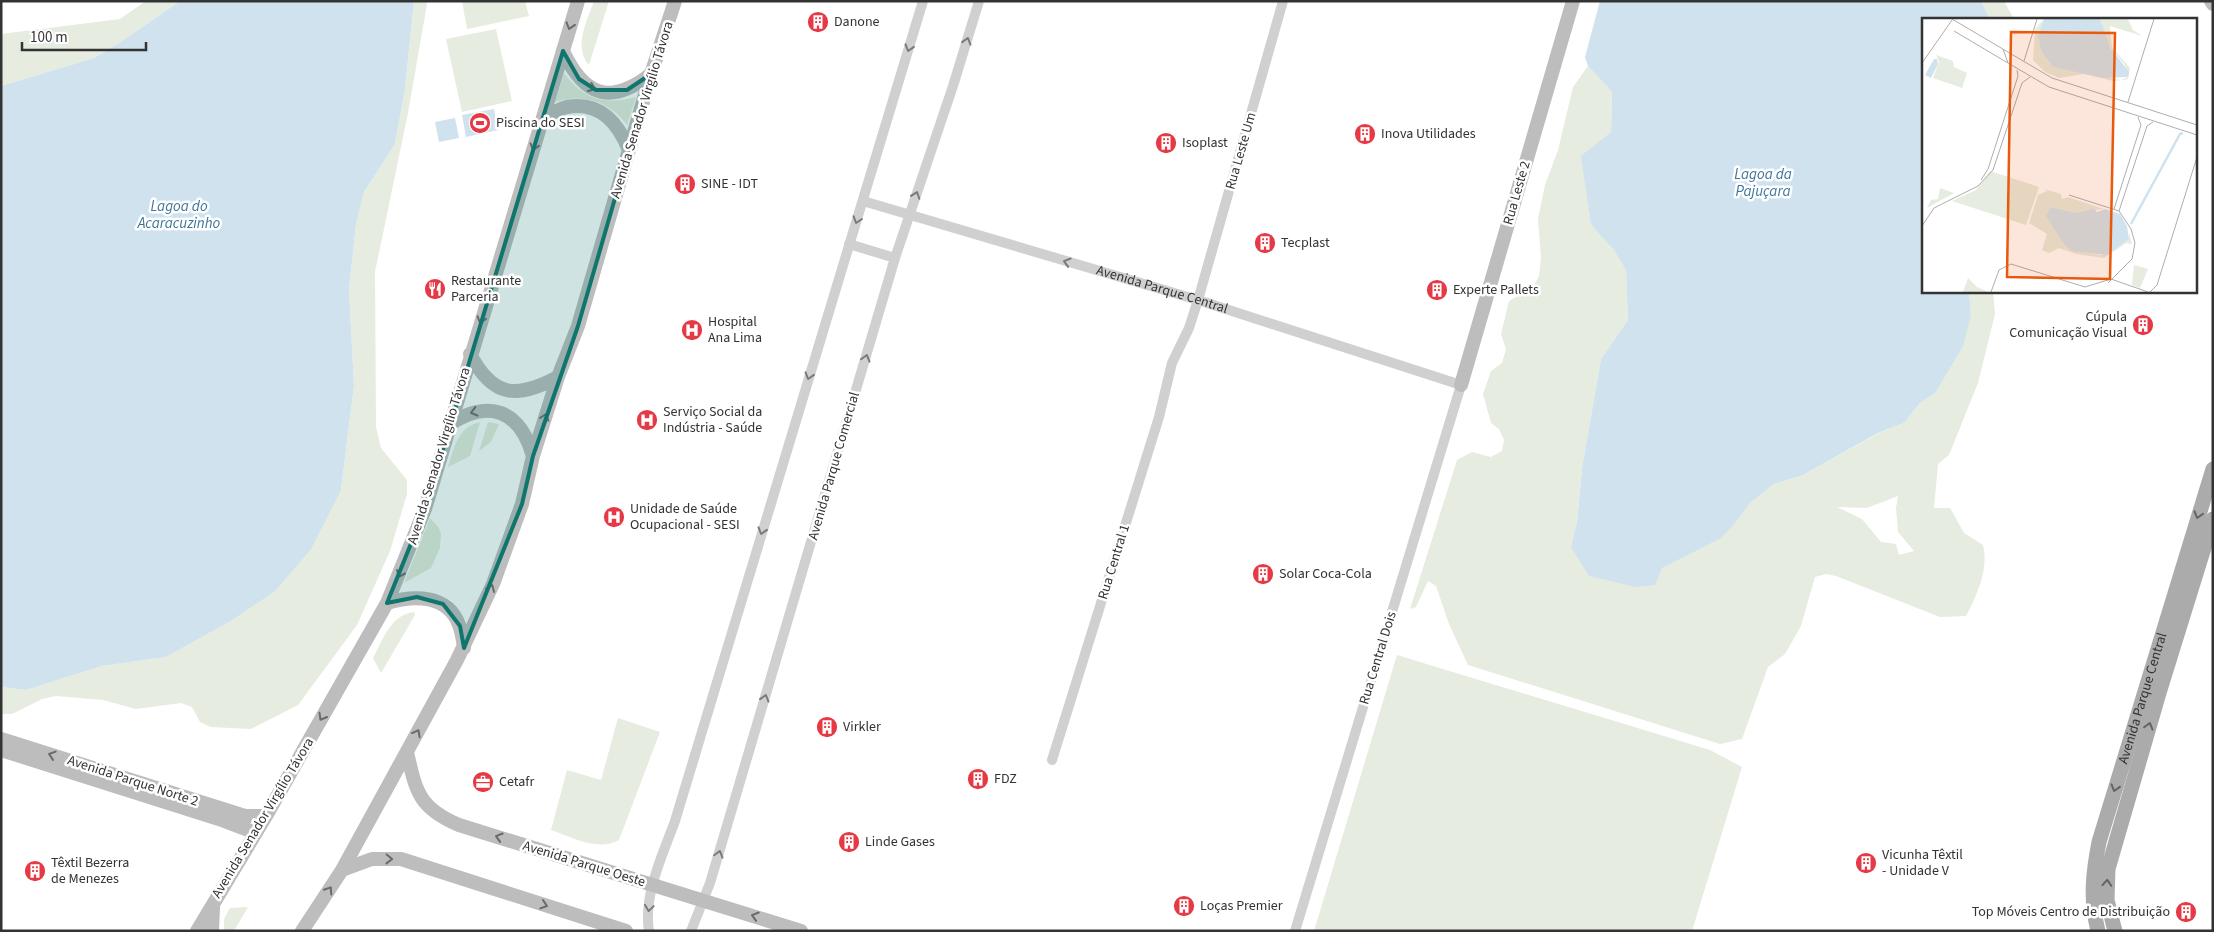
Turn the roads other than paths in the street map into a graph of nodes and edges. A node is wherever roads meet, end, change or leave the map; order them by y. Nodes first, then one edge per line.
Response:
1 (578, 1) edge
2 (675, 1) edge
3 (923, 1) edge
4 (979, 1) edge
5 (1283, 1) edge
6 (1573, 1) edge
7 (563, 51) junction
8 (651, 74) junction
9 (542, 120) junction
10 (629, 150) junction
11 (863, 201) junction
12 (909, 215) junction
13 (849, 244) junction
14 (895, 258) junction
15 (1198, 300) junction
16 (470, 354) junction
17 (1172, 363) joint
18 (558, 377) junction
19 (1461, 385) junction
20 (450, 424) junction
21 (533, 456) junction
22 (2213, 469) edge
23 (2213, 519) edge
24 (387, 603) junction
25 (464, 648) junction
26 (1, 739) edge
27 (1, 750) edge
28 (407, 752) junction
29 (1052, 760) dead end
30 (266, 816) junction
31 (256, 833) junction
32 (342, 870) junction
33 (653, 885) junction
34 (214, 901) junction
35 (704, 901) junction
36 (197, 931) edge
37 (212, 931) edge
38 (302, 931) edge
39 (626, 931) edge
40 (649, 931) edge
41 (691, 931) edge
42 (801, 931) edge
43 (1295, 931) edge
44 (2098, 931) edge
45 (2114, 931) edge

1 -> 7 main road, Avenida Senador Virgílio Távora
2 - 8 main road, Avenida Senador Virgílio Távora
3 -> 11 street
12 -> 4 street, Avenida Parque Comercial
5 - 15 street, Rua Leste Um
6 - 19 main road, Rua Leste 2
7 -> 8 main road
7 - 9 main road, Avenida Senador Virgílio Távora
8 - 10 main road, Avenida Senador Virgílio Távora
9 - 10 main road
9 -> 16 main road, Avenida Senador Virgílio Távora
10 - 18 main road, Avenida Senador Virgílio Távora
11 - 12 street, Avenida Parque Central
11 -> 13 street
12 - 14 street, Avenida Parque Comercial
15 -> 12 street, Avenida Parque Central
13 - 14 street
13 -> 33 street
35 -> 14 street, Avenida Parque Comercial
15 - 17 street, Rua Leste Um
15 - 19 street, Avenida Parque Central
16 - 18 main road
16 - 20 main road, Avenida Senador Virgílio Távora
17 - 29 street, Rua Central 1
21 -> 18 main road, Avenida Senador Virgílio Távora
19 - 43 street, Rua Central Dois
21 -> 20 main road
20 -> 24 main road, Avenida Senador Virgílio Távora
25 -> 21 main road, Avenida Senador Virgílio Távora
22 -> 44 main road, Avenida Parque Central
45 -> 23 main road, Avenida Parque Central
24 - 25 main road
24 -> 30 main road, Avenida Senador Virgílio Távora
28 -> 25 main road, Avenida Senador Virgílio Távora
30 -> 26 main road, Avenida Parque Norte 2
27 - 31 main road, Avenida Parque Norte 2
28 - 32 main road, Avenida Senador Virgílio Távora
33 -> 28 main road, Avenida Parque Oeste
30 - 31 main road, Avenida Senador Virgílio Távora
31 - 34 main road, Avenida Senador Virgílio Távora
38 -> 32 main road, Avenida Senador Virgílio Távora
32 -> 39 main road
33 - 35 main road, Avenida Parque Oeste
33 -> 40 street
34 - 36 main road, Avenida Senador Virgílio Távora
34 - 37 main road
35 - 41 street, Avenida Parque Comercial
42 -> 35 main road, Avenida Parque Oeste

